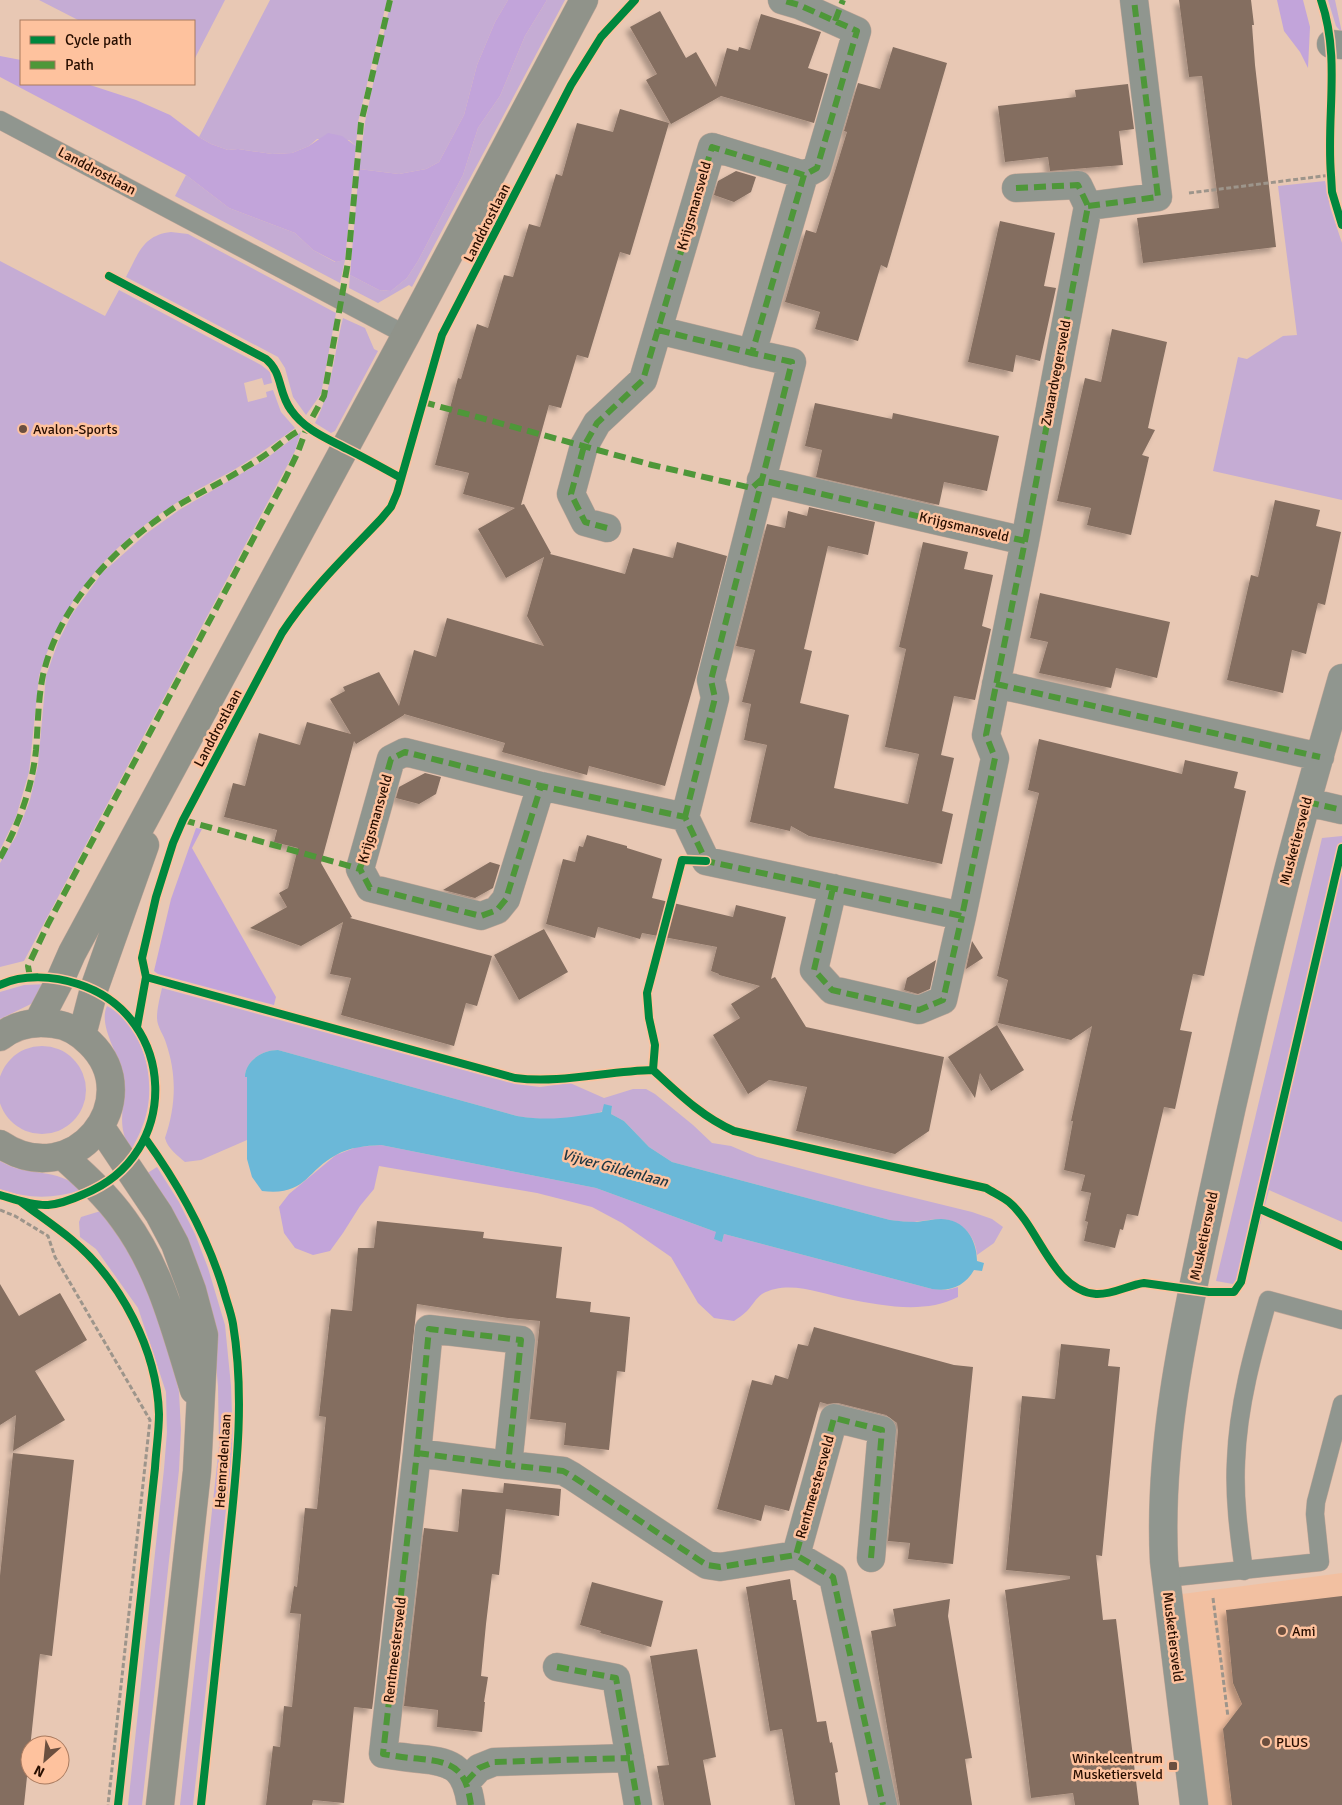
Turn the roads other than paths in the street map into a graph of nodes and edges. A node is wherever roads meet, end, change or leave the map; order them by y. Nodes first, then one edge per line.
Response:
1 (584, 0) edge
2 (782, 0) edge
3 (1134, 0) edge
4 (839, 10) edge
5 (0, 120) edge
6 (804, 175) junction
7 (1016, 188) dead end
8 (1088, 206) junction
9 (658, 330) junction
10 (406, 335) junction
11 (752, 353) junction
12 (762, 480) junction
13 (607, 528) dead end
14 (1025, 541) junction
15 (1342, 678) edge
16 (996, 684) junction
17 (1320, 757) junction
18 (175, 762) junction
19 (541, 786) junction
20 (1307, 802) junction
21 (1342, 810) edge
22 (685, 817) junction
23 (833, 888) junction
24 (962, 916) junction
25 (38, 1022) junction
26 (82, 1035) junction
27 (0, 1037) edge
28 (100, 1126) junction
29 (0, 1144) edge
30 (63, 1156) junction
31 (1342, 1320) edge
32 (1342, 1404) edge
33 (200, 1408) junction
34 (417, 1453) junction
35 (508, 1465) junction
36 (796, 1555) junction
37 (871, 1558) dead end
38 (1244, 1571) junction
39 (1166, 1578) junction
40 (557, 1667) dead end
41 (630, 1758) junction
42 (468, 1793) edge
43 (160, 1805) edge
44 (638, 1805) edge
45 (883, 1805) edge
46 (1194, 1805) edge

1 - 10 street, Landdrostlaan
2 - 4 street
3 - 8 street
4 - 6 street
5 - 10 lane, Landdrostlaan
6 - 9 street, Krijgsmansveld
6 - 11 street
7 - 8 street
8 - 14 street, Zwaardvegersveld
9 - 11 street
9 - 13 street, Krijgsmansveld
10 - 18 street, Landdrostlaan
11 - 12 street
12 - 14 street, Krijgsmansveld
12 - 22 street
14 - 16 street, Krijgsmansveld
15 - 17 street, Musketiersveld
16 - 17 street
16 - 24 street, Krijgsmansveld
17 - 20 street, Musketiersveld
18 - 25 street, Landdrostlaan
18 - 26 street, Landdrostlaan
19 - 19 street, Krijgsmansveld
19 - 22 street, Krijgsmansveld
20 - 21 street
20 - 39 street, Musketiersveld
22 - 23 street
23 - 24 street
23 - 24 street, Krijgsmansveld
25 - 26 street
25 - 27 street
26 - 28 street
28 - 30 street
28 - 33 street, Heemradenlaan
29 - 30 street
30 - 33 street, Heemradenlaan
31 - 38 lane
32 - 38 lane
33 - 43 street, Heemradenlaan
34 - 35 street, Rentmeestersveld
34 - 35 street, Rentmeestersveld
34 - 42 street, Rentmeestersveld
35 - 36 street, Rentmeestersveld
36 - 37 street, Rentmeestersveld
36 - 45 street, Rentmeestersveld
38 - 39 lane
39 - 46 street, Musketiersveld
40 - 41 street
41 - 42 street, Rentmeestersveld
41 - 44 street

